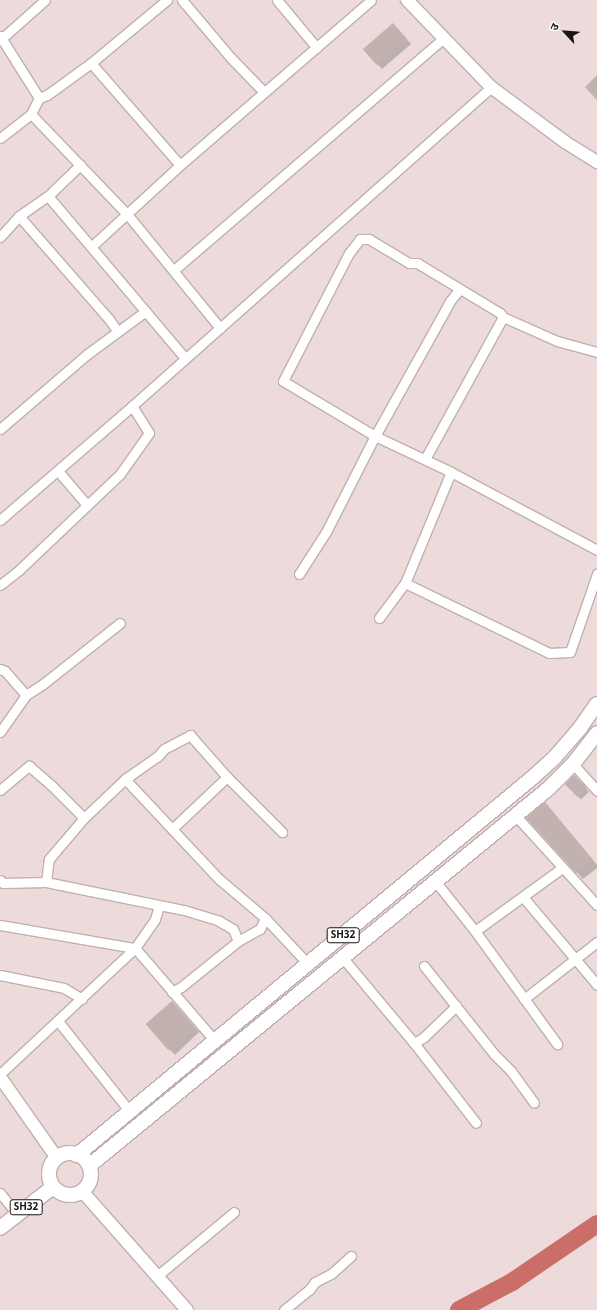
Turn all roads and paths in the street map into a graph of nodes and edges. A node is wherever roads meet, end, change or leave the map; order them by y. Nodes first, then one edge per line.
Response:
1 (45, 0) edge
2 (167, 0) edge
3 (182, 0) edge
4 (277, 0) edge
5 (371, 0) edge
6 (407, 0) edge
7 (153, 4) edge
8 (1, 38) edge
9 (444, 38) junction
10 (317, 48) junction
11 (91, 63) junction
12 (491, 87) junction
13 (264, 92) junction
14 (39, 98) junction
15 (31, 114) junction
16 (0, 138) edge
17 (597, 162) edge
18 (80, 165) junction
19 (180, 165) junction
20 (48, 196) junction
21 (127, 214) junction
22 (19, 216) junction
23 (0, 236) edge
24 (92, 246) junction
25 (174, 270) junction
26 (459, 290) junction
27 (146, 311) junction
28 (503, 317) junction
29 (220, 328) junction
30 (117, 331) junction
31 (597, 352) edge
32 (185, 358) junction
33 (132, 406) junction
34 (0, 429) edge
35 (376, 436) junction
36 (425, 459) junction
37 (58, 471) junction
38 (451, 472) junction
39 (87, 505) junction
40 (0, 520) edge
41 (597, 550) edge
42 (299, 574) dead end
43 (597, 574) edge
44 (405, 583) junction
45 (0, 586) edge
46 (379, 618) dead end
47 (120, 623) dead end
48 (0, 668) edge
49 (26, 695) junction
50 (597, 704) edge
51 (0, 732) edge
52 (597, 733) edge
53 (573, 764) junction
54 (227, 778) junction
55 (125, 779) junction
56 (0, 790) edge
57 (597, 791) edge
58 (515, 815) junction
59 (84, 818) junction
60 (172, 829) junction
61 (282, 832) dead end
62 (562, 868) junction
63 (0, 880) edge
64 (435, 881) junction
65 (46, 882) junction
66 (523, 897) junction
67 (597, 905) edge
68 (159, 906) junction
69 (266, 918) junction
70 (0, 925) edge
71 (475, 931) junction
72 (238, 941) junction
73 (597, 942) edge
74 (134, 948) junction
75 (342, 957) junction
76 (575, 960) junction
77 (308, 964) junction
78 (424, 966) dead end
79 (0, 975) edge
80 (597, 985) edge
81 (172, 992) junction
82 (82, 999) junction
83 (524, 999) junction
84 (456, 1006) junction
85 (58, 1021) junction
86 (215, 1041) junction
87 (414, 1043) junction
88 (557, 1044) dead end
89 (0, 1074) edge
90 (0, 1077) edge
91 (534, 1103) dead end
92 (130, 1112) junction
93 (476, 1123) dead end
94 (77, 1155) junction
95 (57, 1158) junction
96 (89, 1166) junction
97 (53, 1187) junction
98 (82, 1191) junction
99 (0, 1193) edge
100 (234, 1212) dead end
101 (17, 1214) junction
102 (0, 1228) edge
103 (351, 1256) dead end
104 (157, 1276) junction
105 (187, 1310) edge
106 (284, 1310) edge

1 - 8 street
2 - 7 street
3 - 13 street
4 - 10 street
5 - 10 street
6 - 9 main road
7 - 11 street
8 - 14 street
9 - 12 main road
9 - 25 street
10 - 13 street
11 - 14 street
11 - 19 street
12 - 17 main road
12 - 29 street
13 - 19 street
14 - 15 street
15 - 16 street
15 - 18 street
18 - 20 street
18 - 21 street
19 - 21 street
20 - 22 street
20 - 24 street
21 - 24 street
21 - 25 street
22 - 23 street
22 - 30 street
24 - 27 street
25 - 29 street
26 - 28 street
26 - 35 street
26 - 35 street
27 - 30 street
27 - 32 street
28 - 31 street
28 - 36 street
29 - 32 street
30 - 34 street
32 - 33 street
33 - 37 street
33 - 39 street
35 - 36 street
35 - 42 street
36 - 38 street
37 - 39 street
37 - 40 street
38 - 41 street
38 - 44 street
39 - 45 street
43 - 44 street
44 - 46 street
47 - 49 street
48 - 49 street
49 - 51 street
50 - 77 main road, SH32
52 - 53 main road, SH32
53 - 57 street
53 - 58 main road, SH32
54 - 55 street
54 - 60 street
54 - 61 street
55 - 59 street
55 - 60 street
56 - 59 street
58 - 62 street
58 - 64 main road, SH32
59 - 65 street
60 - 69 street
62 - 66 street
62 - 67 street
63 - 65 street
64 - 71 street
64 - 75 main road, SH32
65 - 68 street
66 - 71 street
66 - 76 street
68 - 72 street
68 - 74 street
69 - 72 street
69 - 77 street
70 - 74 street
71 - 83 street
72 - 81 street
73 - 76 street
74 - 81 street
74 - 82 street
75 - 87 street
75 - 96 main road, SH32
76 - 80 street
76 - 83 street
77 - 86 main road, SH32
78 - 84 street
79 - 82 street
81 - 86 street
82 - 85 street
83 - 88 street
84 - 87 street
84 - 91 street
85 - 89 street
85 - 92 street
86 - 92 main road, SH32
87 - 93 street
90 - 95 main road
92 - 94 main road, SH32
94 - 95 main road
94 - 96 main road
95 - 97 main road
96 - 98 main road
97 - 98 main road
97 - 101 main road, SH32
98 - 104 main road
99 - 101 street
100 - 104 street
101 - 102 main road, SH32
103 - 106 street
104 - 105 main road

